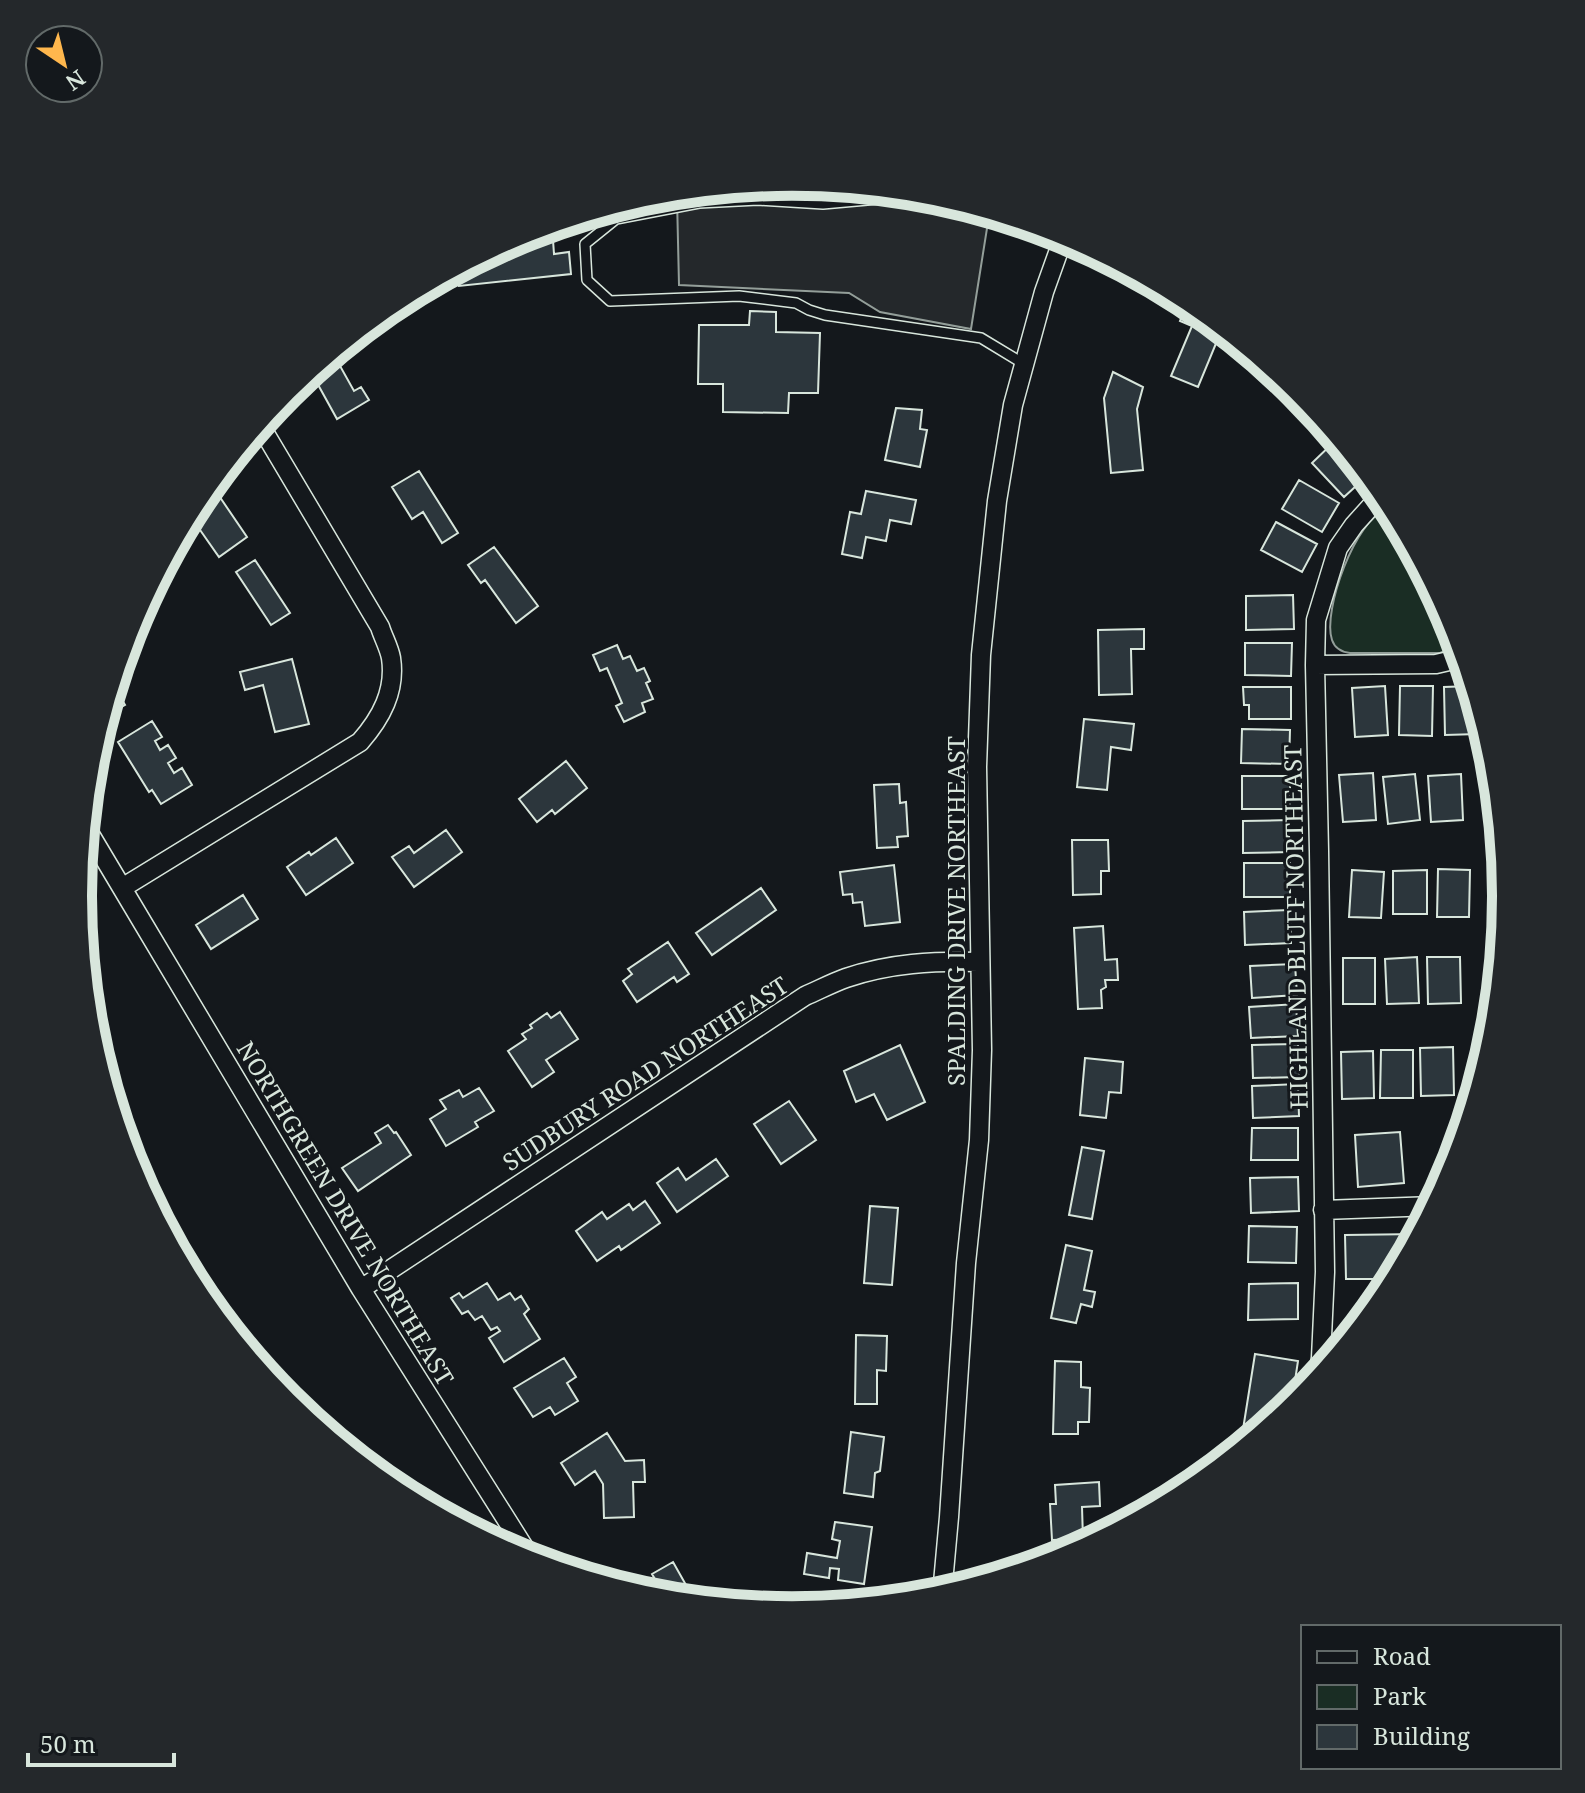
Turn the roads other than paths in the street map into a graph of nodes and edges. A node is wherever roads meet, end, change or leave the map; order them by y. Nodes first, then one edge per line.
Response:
1 (866, 200) edge
2 (1060, 248) edge
3 (1024, 364) junction
4 (266, 435) edge
5 (1373, 504) edge
6 (1452, 660) edge
7 (1315, 665) junction
8 (94, 841) edge
9 (122, 888) junction
10 (979, 962) junction
11 (1421, 1206) edge
12 (1323, 1210) junction
13 (361, 1289) junction
14 (1321, 1355) edge
15 (521, 1543) edge
16 (943, 1581) edge

1 - 3 lane
2 - 3 street, SPALDING DRIVE NORTHEAST
3 - 10 street, SPALDING DRIVE NORTHEAST
4 - 9 street
5 - 7 street, HIGHLAND BLUFF NORTHEAST
6 - 7 street
7 - 12 street, HIGHLAND BLUFF NORTHEAST
8 - 9 street, NORTHGREEN DRIVE NORTHEAST
9 - 13 street, NORTHGREEN DRIVE NORTHEAST
10 - 13 street, SUDBURY ROAD NORTHEAST
10 - 16 street, SPALDING DRIVE NORTHEAST
11 - 12 street
12 - 14 street, HIGHLAND BLUFF NORTHEAST
13 - 15 street, NORTHGREEN DRIVE NORTHEAST

